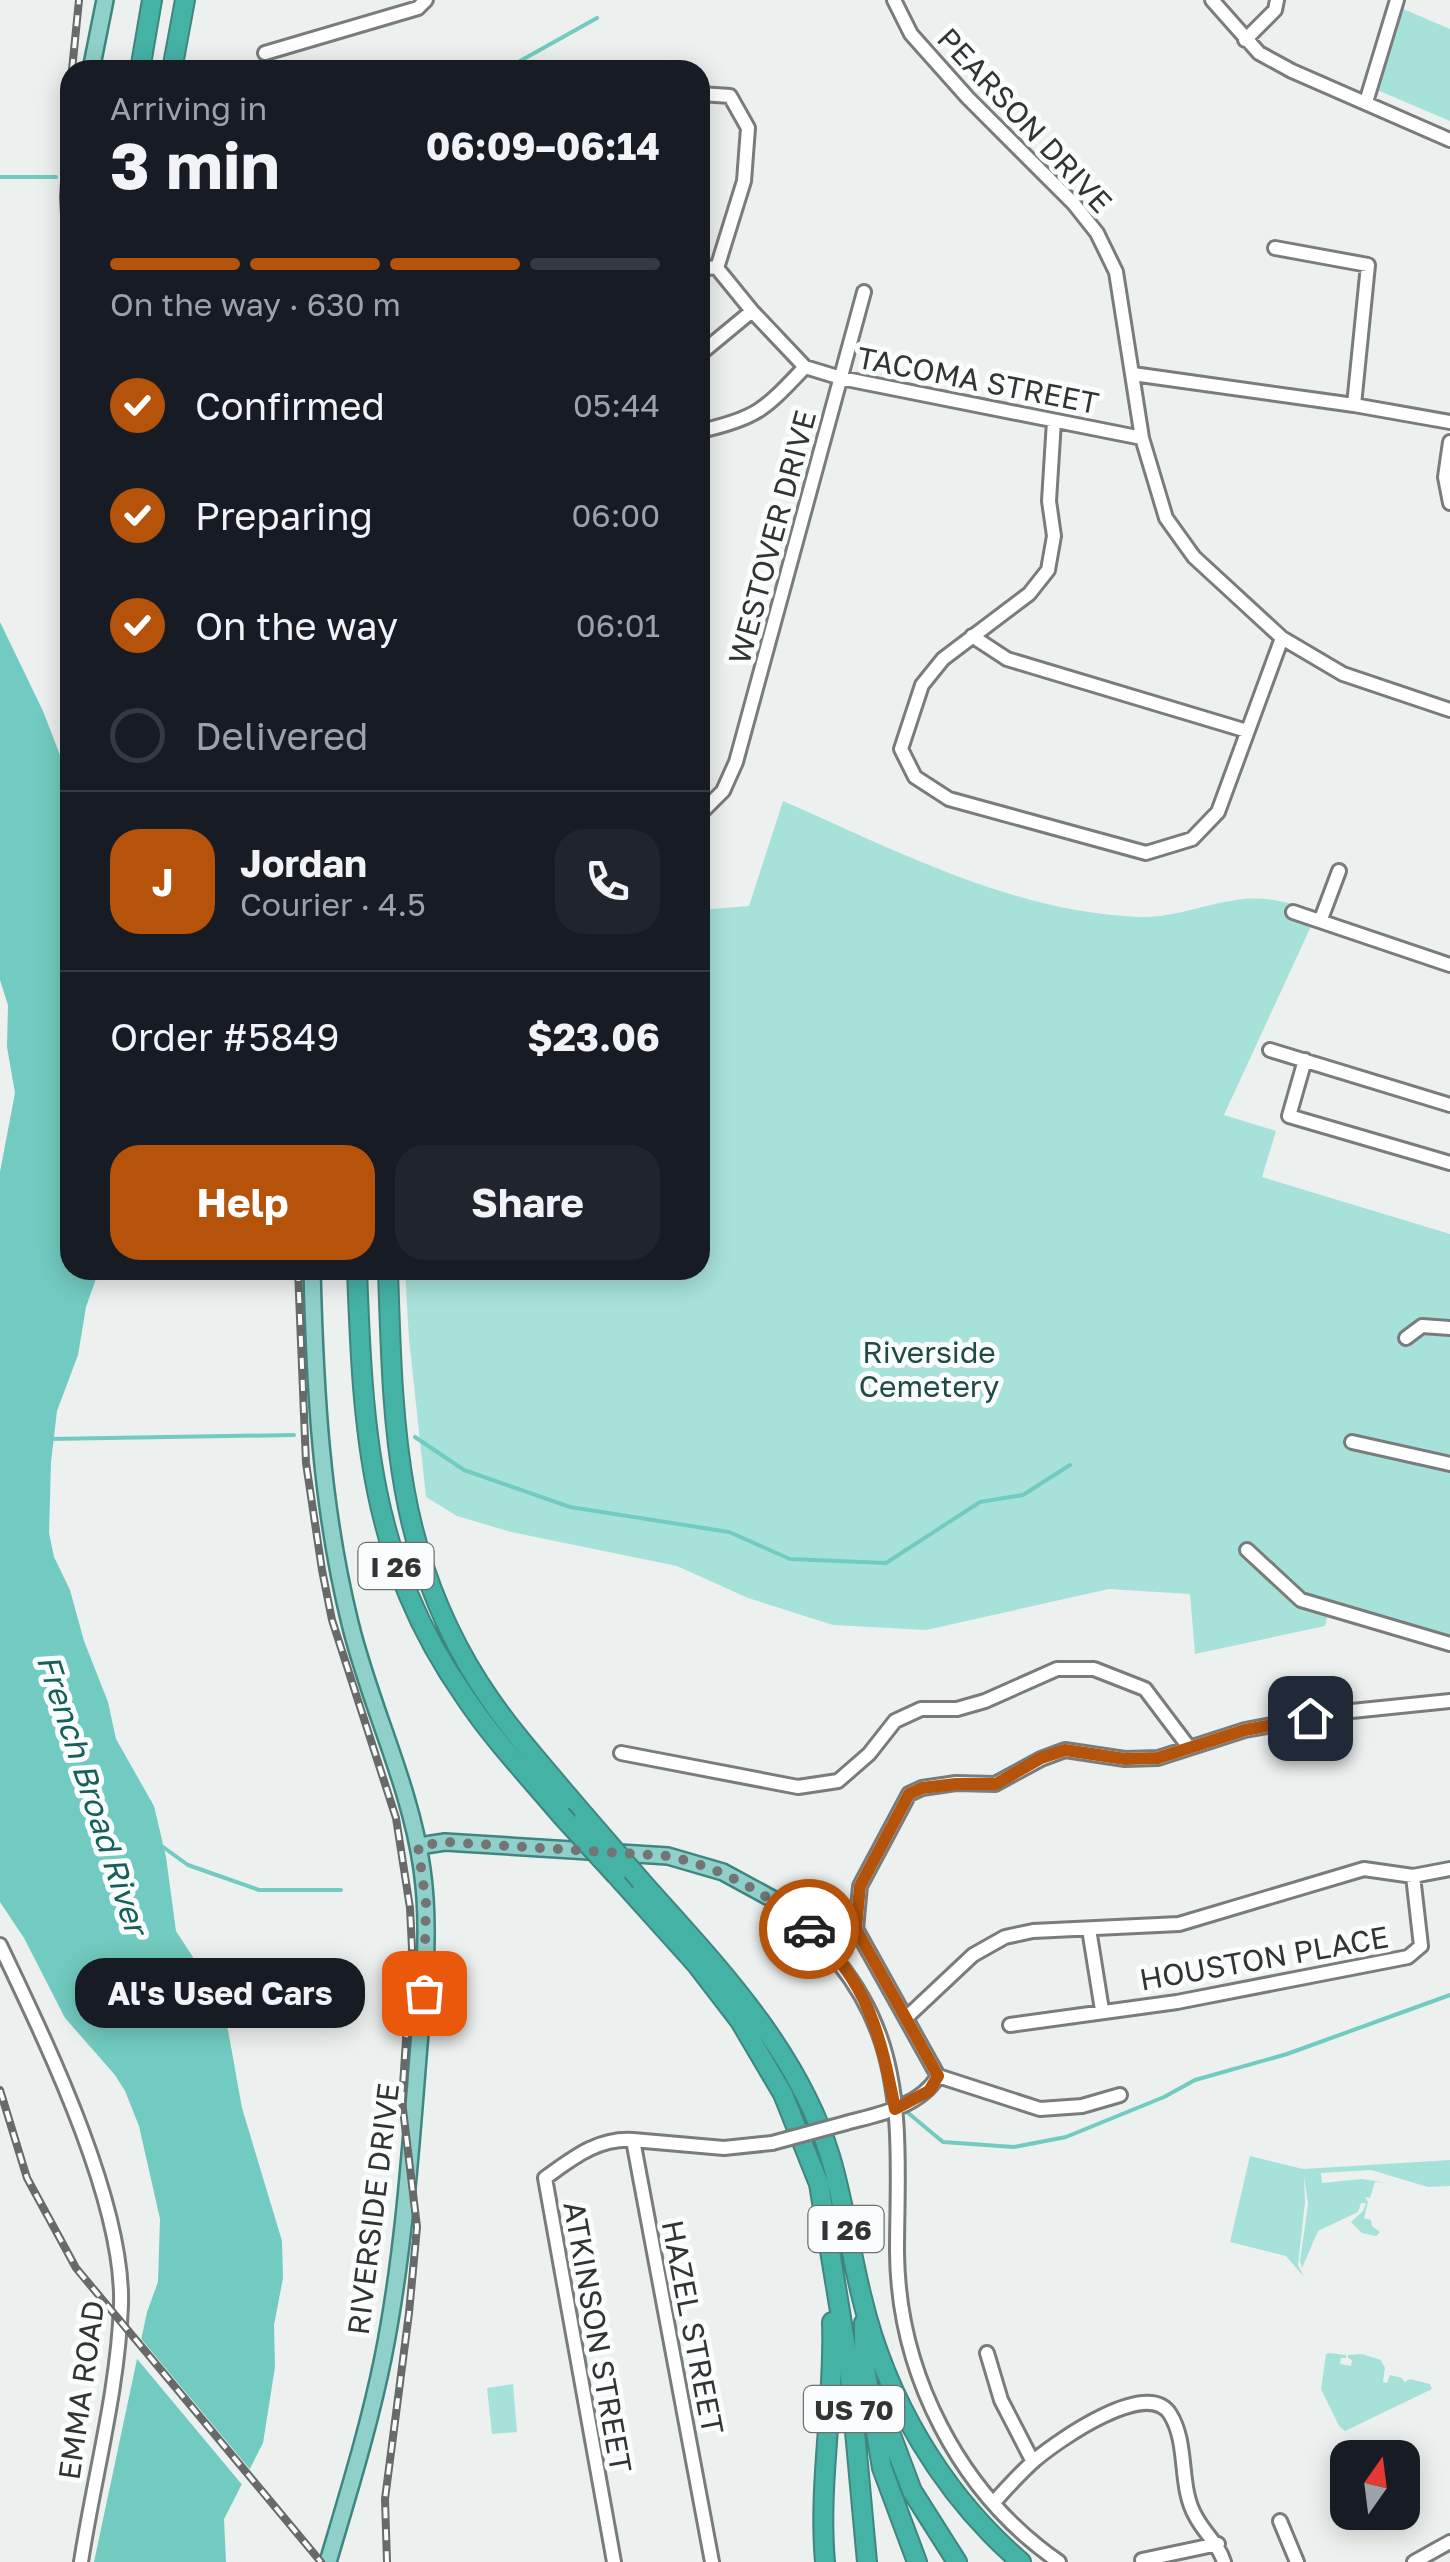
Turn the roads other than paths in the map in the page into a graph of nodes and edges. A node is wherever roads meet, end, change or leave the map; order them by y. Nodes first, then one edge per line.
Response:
1 (105, 0) edge
2 (152, 0) edge
3 (185, 0) edge
4 (426, 0) edge
5 (894, 0) edge
6 (1212, 0) edge
7 (1277, 0) edge
8 (1397, 0) edge
9 (1245, 40) junction
10 (265, 53) dead end
11 (93, 60) edge
12 (142, 60) edge
13 (174, 60) edge
14 (710, 95) edge
15 (1366, 102) junction
16 (1450, 140) edge
17 (1276, 248) dead end
18 (710, 268) edge
19 (717, 268) junction
20 (864, 292) dead end
21 (752, 311) junction
22 (710, 346) edge
23 (805, 367) junction
24 (1133, 374) junction
25 (842, 378) junction
26 (1354, 405) junction
27 (1054, 420) junction
28 (1450, 422) edge
29 (710, 429) edge
30 (1142, 438) junction
31 (1450, 442) edge
32 (1450, 503) edge
33 (972, 636) junction
34 (1282, 638) junction
35 (1450, 710) edge
36 (1247, 732) junction
37 (710, 804) edge
38 (1339, 871) dead end
39 (1293, 912) dead end
40 (1321, 920) junction
41 (1450, 965) edge
42 (1270, 1050) dead end
43 (1305, 1060) junction
44 (1450, 1106) edge
45 (1450, 1163) edge
46 (312, 1280) edge
47 (357, 1280) edge
48 (389, 1280) edge
49 (1450, 1328) edge
50 (1406, 1338) dead end
51 (1352, 1442) dead end
52 (1450, 1464) edge
53 (1247, 1550) dead end
54 (1450, 1644) edge
55 (1450, 1700) edge
56 (1188, 1746) junction
57 (621, 1753) dead end
58 (418, 1846) junction
59 (1450, 1869) edge
60 (1413, 1876) junction
61 (780, 1903) joint
62 (1089, 1929) junction
63 (0, 1945) edge
64 (1102, 2010) junction
65 (907, 2017) junction
66 (1010, 2025) dead end
67 (938, 2076) junction
68 (1120, 2095) dead end
69 (895, 2109) junction
70 (633, 2140) junction
71 (829, 2257) junction
72 (863, 2303) junction
73 (864, 2348) junction
74 (987, 2353) dead end
75 (1033, 2462) junction
76 (993, 2503) junction
77 (1280, 2521) dead end
78 (1450, 2542) edge
79 (1218, 2544) junction
80 (1142, 2560) edge
81 (81, 2562) edge
82 (328, 2562) edge
83 (614, 2562) edge
84 (712, 2562) edge
85 (825, 2562) edge
86 (867, 2562) edge
87 (918, 2562) edge
88 (957, 2562) edge
89 (1021, 2562) edge
90 (1059, 2562) edge
91 (1224, 2562) edge
92 (1297, 2562) edge
93 (1414, 2562) edge

1 - 11 main road
2 - 12 highway
3 - 13 highway
4 - 10 street
5 - 24 street, PEARSON DRIVE
6 - 9 street
7 - 9 street
8 - 15 street
9 - 15 street
14 - 19 street
15 - 16 street
17 - 26 street
18 - 19 street
19 - 21 street
20 - 25 street, WESTOVER DRIVE
21 - 22 street
21 - 23 street
23 - 25 street, TACOMA STREET
23 - 29 street
24 - 26 street
24 - 30 street, PEARSON DRIVE
25 - 27 street, TACOMA STREET
25 - 37 street, WESTOVER DRIVE
26 - 28 street
27 - 30 street, TACOMA STREET
27 - 33 street
30 - 34 street, PEARSON DRIVE
31 - 32 street
33 - 36 street
33 - 36 street
34 - 35 street, PEARSON DRIVE
34 - 36 street
38 - 40 street
39 - 40 street
40 - 41 street
42 - 43 street
43 - 44 street
43 - 45 street
46 - 58 main road, RIVERSIDE DRIVE
47 - 71 highway, I 26, bridge
48 - 72 highway, I 26, bridge
49 - 50 street
51 - 52 street
53 - 54 street
55 - 56 street
56 - 57 street
56 - 65 street
58 - 61 main road
58 - 82 main road, RIVERSIDE DRIVE
59 - 60 street
60 - 62 street
60 - 64 street, HOUSTON PLACE
61 - 69 street
62 - 64 street, HOUSTON PLACE
62 - 65 street
63 - 81 street, EMMA ROAD
64 - 66 street, HOUSTON PLACE
65 - 67 street
67 - 68 street
67 - 69 street
69 - 70 street, bridge
69 - 76 street
70 - 83 street, ATKINSON STREET
70 - 84 street, HAZEL STREET
71 - 85 highway, I 26
71 - 86 highway, US 70
72 - 73 highway, I 26
72 - 89 highway
73 - 87 highway, I 26
73 - 88 highway, US 70
74 - 75 street
75 - 76 street
75 - 79 street
76 - 90 street
77 - 92 street
78 - 93 street
79 - 80 street
79 - 91 street

